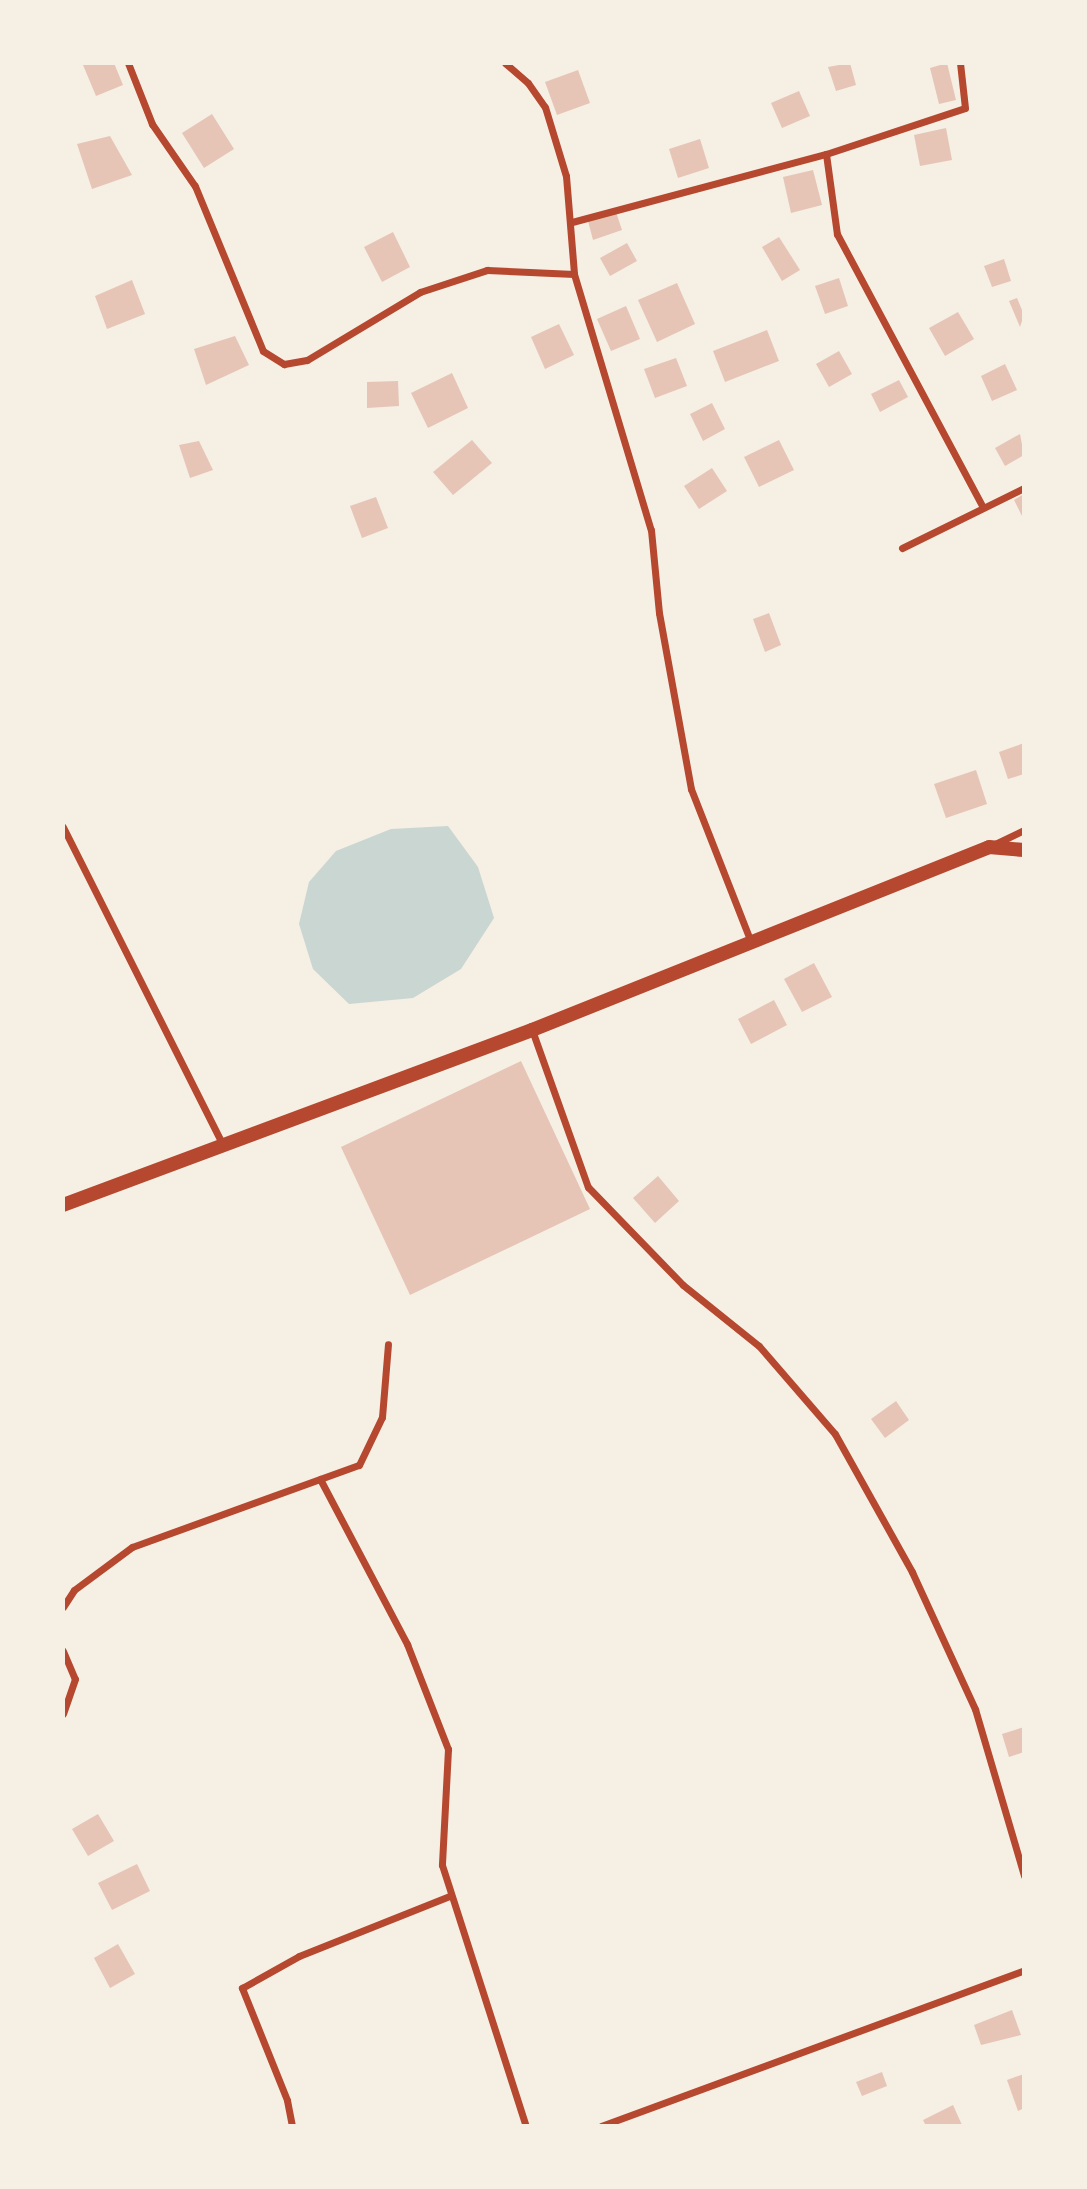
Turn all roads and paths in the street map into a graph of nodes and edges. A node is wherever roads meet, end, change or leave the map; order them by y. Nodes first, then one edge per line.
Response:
1 (128, 63) edge
2 (505, 63) edge
3 (960, 63) edge
4 (826, 154) junction
5 (572, 222) junction
6 (574, 274) junction
7 (1024, 488) edge
8 (982, 506) junction
9 (902, 548) dead end
10 (63, 827) edge
11 (1024, 830) edge
12 (989, 847) junction
13 (1024, 850) edge
14 (751, 942) junction
15 (531, 1030) junction
16 (224, 1147) junction
17 (63, 1205) edge
18 (388, 1344) dead end
19 (320, 1479) junction
20 (63, 1607) edge
21 (63, 1651) edge
22 (63, 1714) edge
23 (1024, 1876) edge
24 (450, 1896) junction
25 (1024, 1970) edge
26 (292, 2126) edge
27 (526, 2126) edge
28 (601, 2126) edge

1 - 6 street
2 - 5 street
3 - 4 street
4 - 5 street
4 - 8 street
5 - 6 street
6 - 14 street
7 - 8 street
8 - 9 street
10 - 16 street
11 - 12 street
12 - 13 main road
12 - 14 main road
14 - 15 main road
15 - 16 main road
15 - 23 street
16 - 17 main road
18 - 19 street
19 - 20 street
19 - 24 street
21 - 22 street
24 - 26 street
24 - 27 street
25 - 28 street

